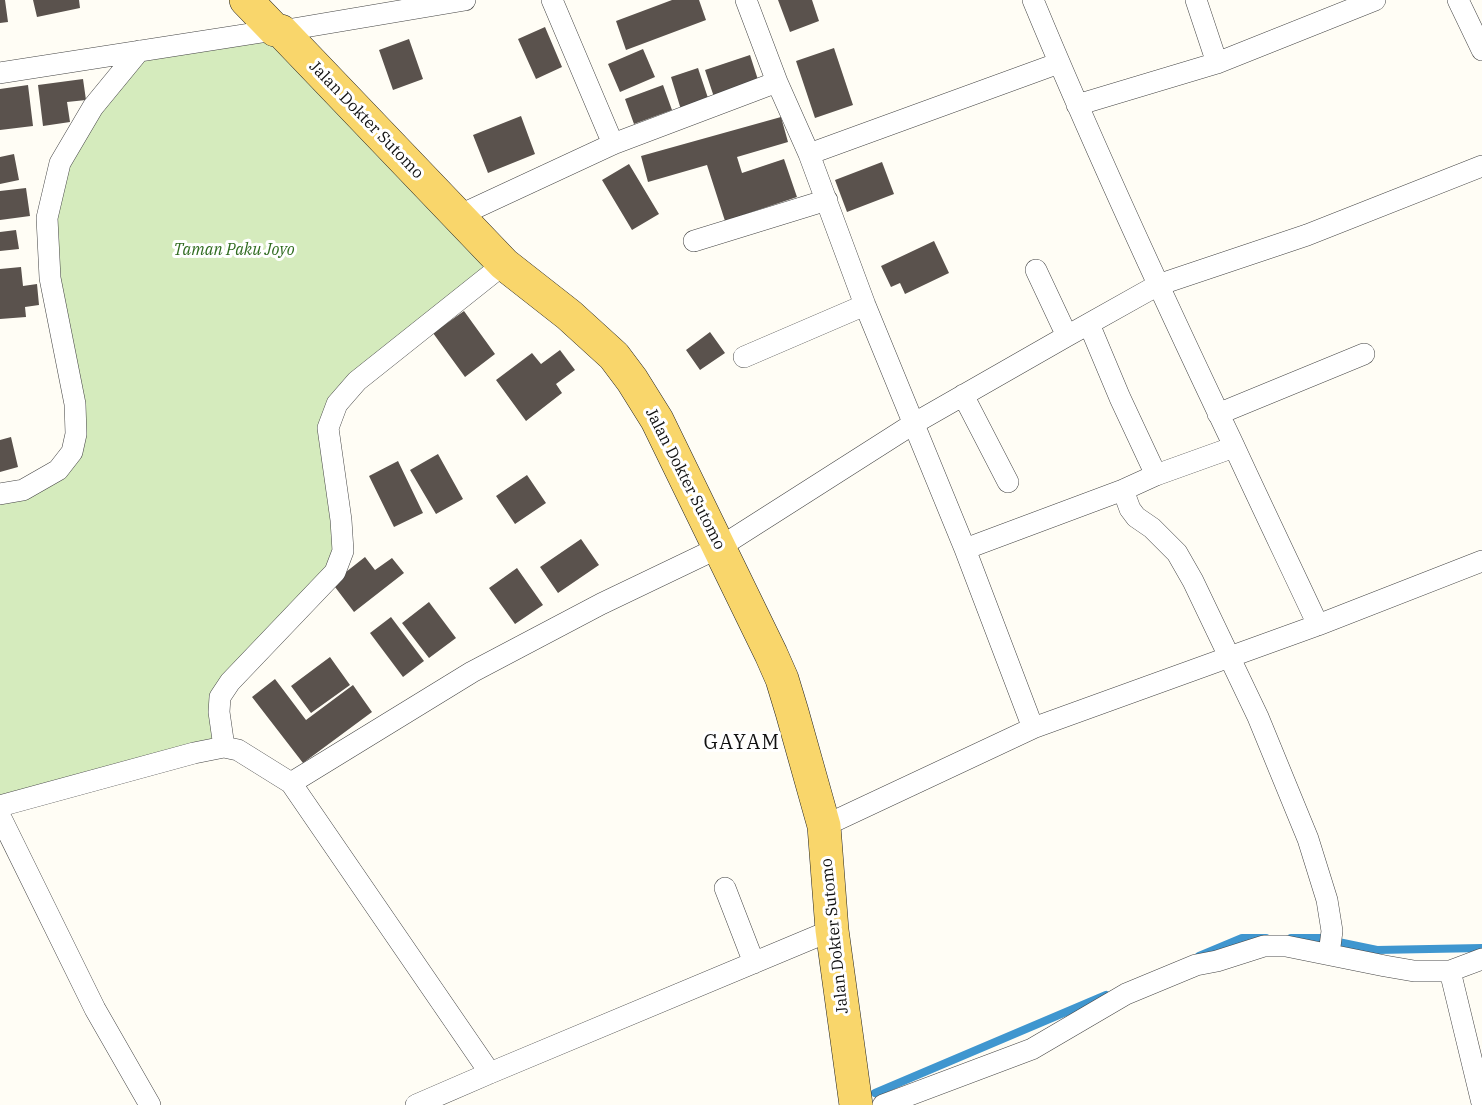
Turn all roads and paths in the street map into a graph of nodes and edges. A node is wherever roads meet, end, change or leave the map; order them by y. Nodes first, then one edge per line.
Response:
1 (246, 0) edge
2 (465, 0) edge
3 (552, 0) edge
4 (746, 0) edge
5 (1033, 0) edge
6 (1196, 0) edge
7 (1374, 0) edge
8 (1458, 0) edge
9 (278, 31) junction
10 (1482, 50) edge
11 (139, 51) junction
12 (1059, 63) junction
13 (1217, 63) junction
14 (0, 73) edge
15 (777, 82) junction
16 (1077, 105) junction
17 (613, 144) junction
18 (809, 154) junction
19 (1482, 166) edge
20 (827, 200) junction
21 (458, 216) junction
22 (694, 241) dead end
23 (504, 264) junction
24 (1036, 270) dead end
25 (1158, 285) junction
26 (865, 305) junction
27 (1089, 324) junction
28 (1067, 336) junction
29 (1364, 354) dead end
30 (744, 357) dead end
31 (963, 395) junction
32 (1218, 414) junction
33 (913, 424) junction
34 (1234, 447) junction
35 (1156, 475) junction
36 (1008, 482) dead end
37 (1123, 490) junction
38 (0, 494) edge
39 (720, 547) junction
40 (965, 549) junction
41 (1482, 561) edge
42 (1318, 626) junction
43 (1230, 657) junction
44 (1033, 728) junction
45 (224, 747) junction
46 (291, 783) junction
47 (0, 806) edge
48 (0, 816) edge
49 (824, 826) junction
50 (725, 888) dead end
51 (832, 930) junction
52 (1331, 944) junction
53 (1482, 959) edge
54 (754, 963) junction
55 (1450, 971) junction
56 (490, 1072) junction
57 (1482, 1103) edge
58 (150, 1105) edge
59 (416, 1105) edge
60 (856, 1105) edge
61 (883, 1105) edge

1 - 9 main road, Jalan Dokter Sutomo
2 - 9 street
3 - 17 street
4 - 15 street
5 - 12 street
6 - 13 street
7 - 13 street
8 - 10 street
9 - 11 street
9 - 21 main road, Jalan Dokter Sutomo
11 - 14 street
11 - 38 street
12 - 16 street
12 - 18 street
13 - 16 street
15 - 17 street
15 - 18 street
16 - 25 street
17 - 21 street
18 - 20 street
19 - 25 street
20 - 22 street
20 - 26 street
21 - 23 main road, Jalan Dokter Sutomo
23 - 39 main road, Jalan Dokter Sutomo
23 - 45 street
24 - 28 street
25 - 27 street
25 - 32 street
26 - 30 street
26 - 33 street
27 - 28 street
27 - 35 street
28 - 31 street
29 - 32 street
31 - 33 street
31 - 36 street
32 - 34 street
33 - 39 street
33 - 40 street
34 - 35 street
34 - 42 street
35 - 37 street
37 - 40 street
37 - 43 street
39 - 46 street
39 - 49 main road, Jalan Dokter Sutomo
40 - 44 street
41 - 42 street
42 - 43 street
43 - 44 street
43 - 52 street
44 - 49 street
45 - 46 street
45 - 47 street
46 - 56 street
48 - 58 street
49 - 51 main road, Jalan Dokter Sutomo
50 - 54 street
51 - 54 street
51 - 60 main road, Jalan Dokter Sutomo
52 - 55 street
52 - 61 street
53 - 55 street
54 - 56 street
55 - 57 street
56 - 59 street

